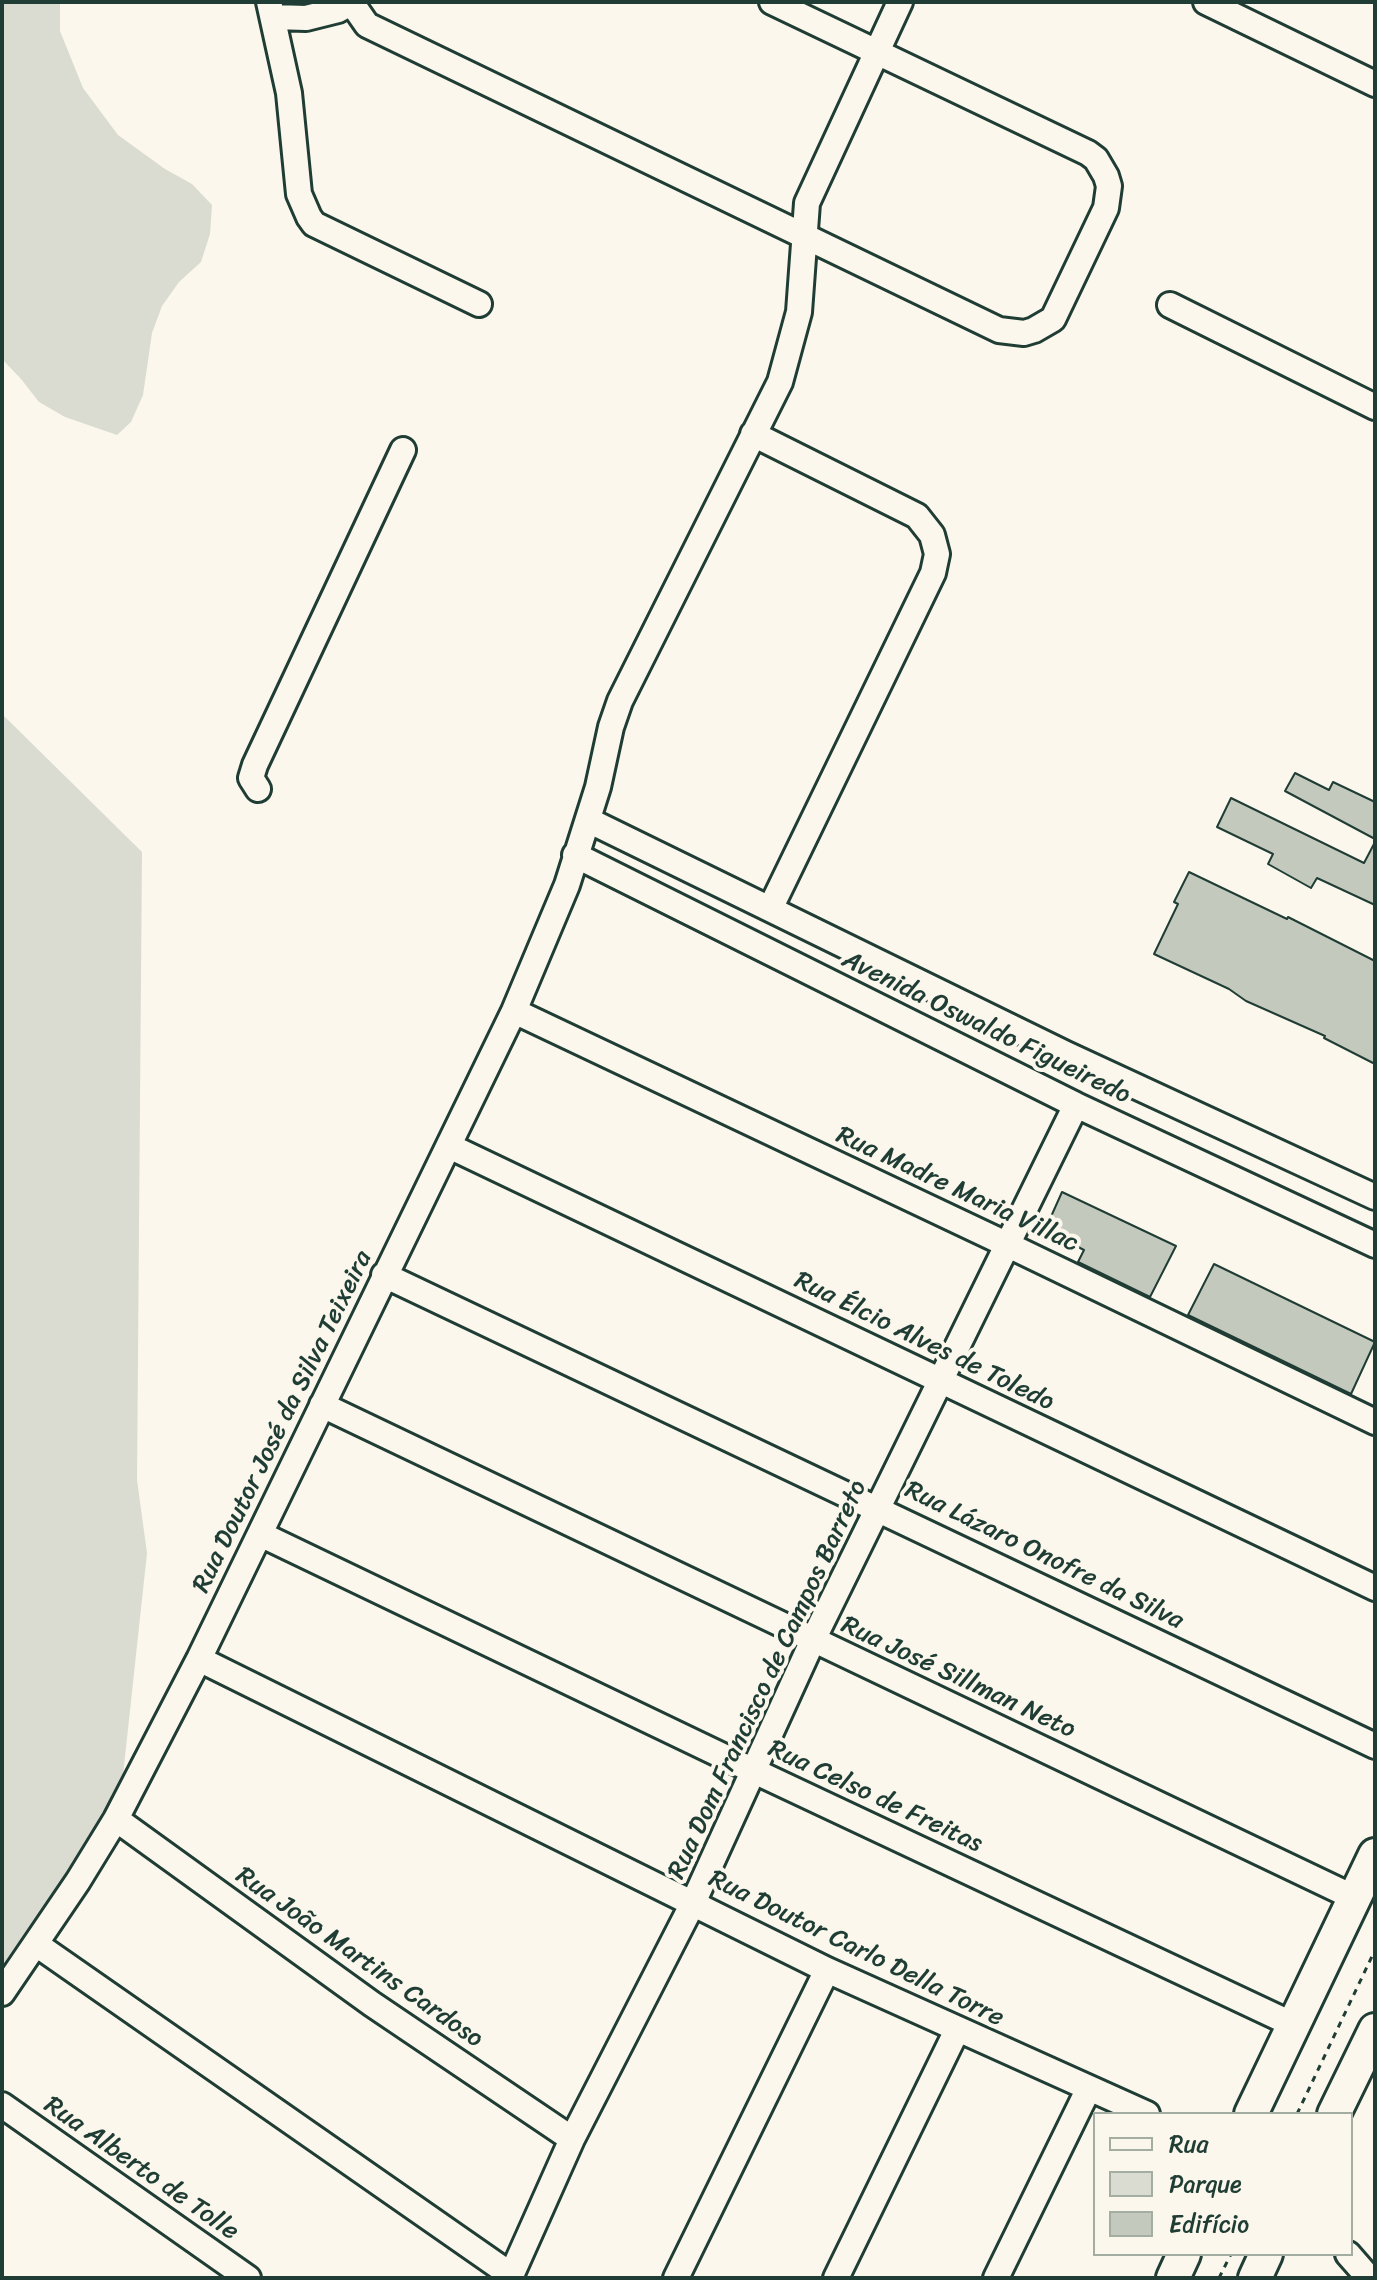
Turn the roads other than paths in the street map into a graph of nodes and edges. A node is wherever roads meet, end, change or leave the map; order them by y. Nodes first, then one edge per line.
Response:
1 (352, 2) edge
2 (772, 2) edge
3 (900, 2) edge
4 (1206, 2) edge
5 (271, 10) edge
6 (877, 51) junction
7 (1375, 84) edge
8 (803, 236) junction
9 (479, 304) dead end
10 (1170, 305) dead end
11 (1375, 407) edge
12 (753, 434) junction
13 (403, 450) dead end
14 (258, 789) dead end
15 (588, 820) junction
16 (575, 855) junction
17 (770, 909) junction
18 (833, 939) junction
19 (816, 974) junction
20 (514, 1011) junction
21 (1039, 1041) junction
22 (1022, 1077) junction
23 (1076, 1105) junction
24 (449, 1146) junction
25 (1372, 1196) edge
26 (1350, 1233) junction
27 (1006, 1244) junction
28 (1375, 1245) edge
29 (384, 1275) junction
30 (941, 1381) junction
31 (322, 1405) junction
32 (1375, 1422) edge
33 (880, 1509) junction
34 (260, 1534) junction
35 (1375, 1588) edge
36 (813, 1640) junction
37 (199, 1659) junction
38 (1375, 1746) edge
39 (754, 1771) junction
40 (116, 1819) junction
41 (1375, 1855) edge
42 (1355, 1898) junction
43 (693, 1903) junction
44 (36, 1944) junction
45 (827, 1970) junction
46 (2, 1993) edge
47 (1294, 2025) junction
48 (957, 2030) junction
49 (1375, 2030) edge
50 (1088, 2090) junction
51 (2, 2105) edge
52 (1142, 2112) edge
53 (1252, 2112) edge
54 (1335, 2112) edge
55 (572, 2139) junction
56 (1183, 2256) edge
57 (1265, 2256) edge
58 (1350, 2256) edge
59 (510, 2277) edge
60 (248, 2278) edge
61 (676, 2278) edge
62 (836, 2278) edge
63 (996, 2278) edge
64 (1173, 2278) edge
65 (1255, 2278) edge
66 (1369, 2278) edge

1 - 5 street
1 - 8 street
2 - 6 street
3 - 6 street, Rua Doutor José da Silva Teixeira
4 - 7 street
5 - 9 street
6 - 8 street, Rua Doutor José da Silva Teixeira
6 - 8 street
8 - 12 street, Rua Doutor José da Silva Teixeira
10 - 11 street
12 - 15 street, Rua Doutor José da Silva Teixeira
12 - 17 street
13 - 14 street
15 - 16 street, Rua Doutor José da Silva Teixeira
15 - 17 street, Avenida Oswaldo Figueiredo
16 - 19 street, Avenida Oswaldo Figueiredo
16 - 20 street, Rua Doutor José da Silva Teixeira
17 - 18 street, Avenida Oswaldo Figueiredo
18 - 19 street
18 - 21 street, Avenida Oswaldo Figueiredo
19 - 22 street, Avenida Oswaldo Figueiredo
20 - 24 street, Rua Doutor José da Silva Teixeira
20 - 27 street, Rua Madre Maria Villac
21 - 22 street
21 - 25 street, Avenida Oswaldo Figueiredo
22 - 23 street, Avenida Oswaldo Figueiredo
23 - 26 street, Avenida Oswaldo Figueiredo
23 - 27 street, Rua Dom Francisco de Campos Barreto
24 - 29 street, Rua Doutor José da Silva Teixeira
24 - 30 street, Rua Élcio Alves de Toledo
25 - 26 street
26 - 28 street, Avenida Oswaldo Figueiredo
27 - 30 street, Rua Dom Francisco de Campos Barreto
27 - 32 street, Rua Madre Maria Villac
29 - 31 street, Rua Doutor José da Silva Teixeira
29 - 33 street, Rua Lázaro Onofre da Silva
30 - 33 street, Rua Dom Francisco de Campos Barreto
30 - 35 street, Rua Élcio Alves de Toledo
31 - 34 street, Rua Doutor José da Silva Teixeira
31 - 36 street, Rua José Sillman Neto
33 - 36 street, Rua Dom Francisco de Campos Barreto
33 - 38 street, Rua Lázaro Onofre da Silva
34 - 37 street, Rua Doutor José da Silva Teixeira
34 - 39 street, Rua Celso de Freitas
36 - 39 street, Rua Dom Francisco de Campos Barreto
36 - 42 street, Rua José Sillman Neto
37 - 40 street, Rua Doutor José da Silva Teixeira
37 - 43 street, Rua Doutor Carlo Della Torre
39 - 43 street, Rua Dom Francisco de Campos Barreto
39 - 47 street, Rua Celso de Freitas
40 - 44 street, Rua Doutor José da Silva Teixeira
40 - 55 street, Rua João Martins Cardoso
41 - 42 main road
42 - 47 main road
43 - 45 street, Rua Doutor Carlo Della Torre
43 - 55 street, Rua Dom Francisco de Campos Barreto
44 - 46 street, Rua Doutor José da Silva Teixeira
44 - 59 street
45 - 48 street, Rua Doutor Carlo Della Torre
45 - 61 street
47 - 53 main road
48 - 50 street, Rua Doutor Carlo Della Torre
48 - 62 street
49 - 54 main road
50 - 52 street, Rua Doutor Carlo Della Torre
50 - 63 street
51 - 60 street, Rua Alberto de Tolle
55 - 59 street, Rua Dom Francisco de Campos Barreto
56 - 64 main road
57 - 65 main road
58 - 66 street

